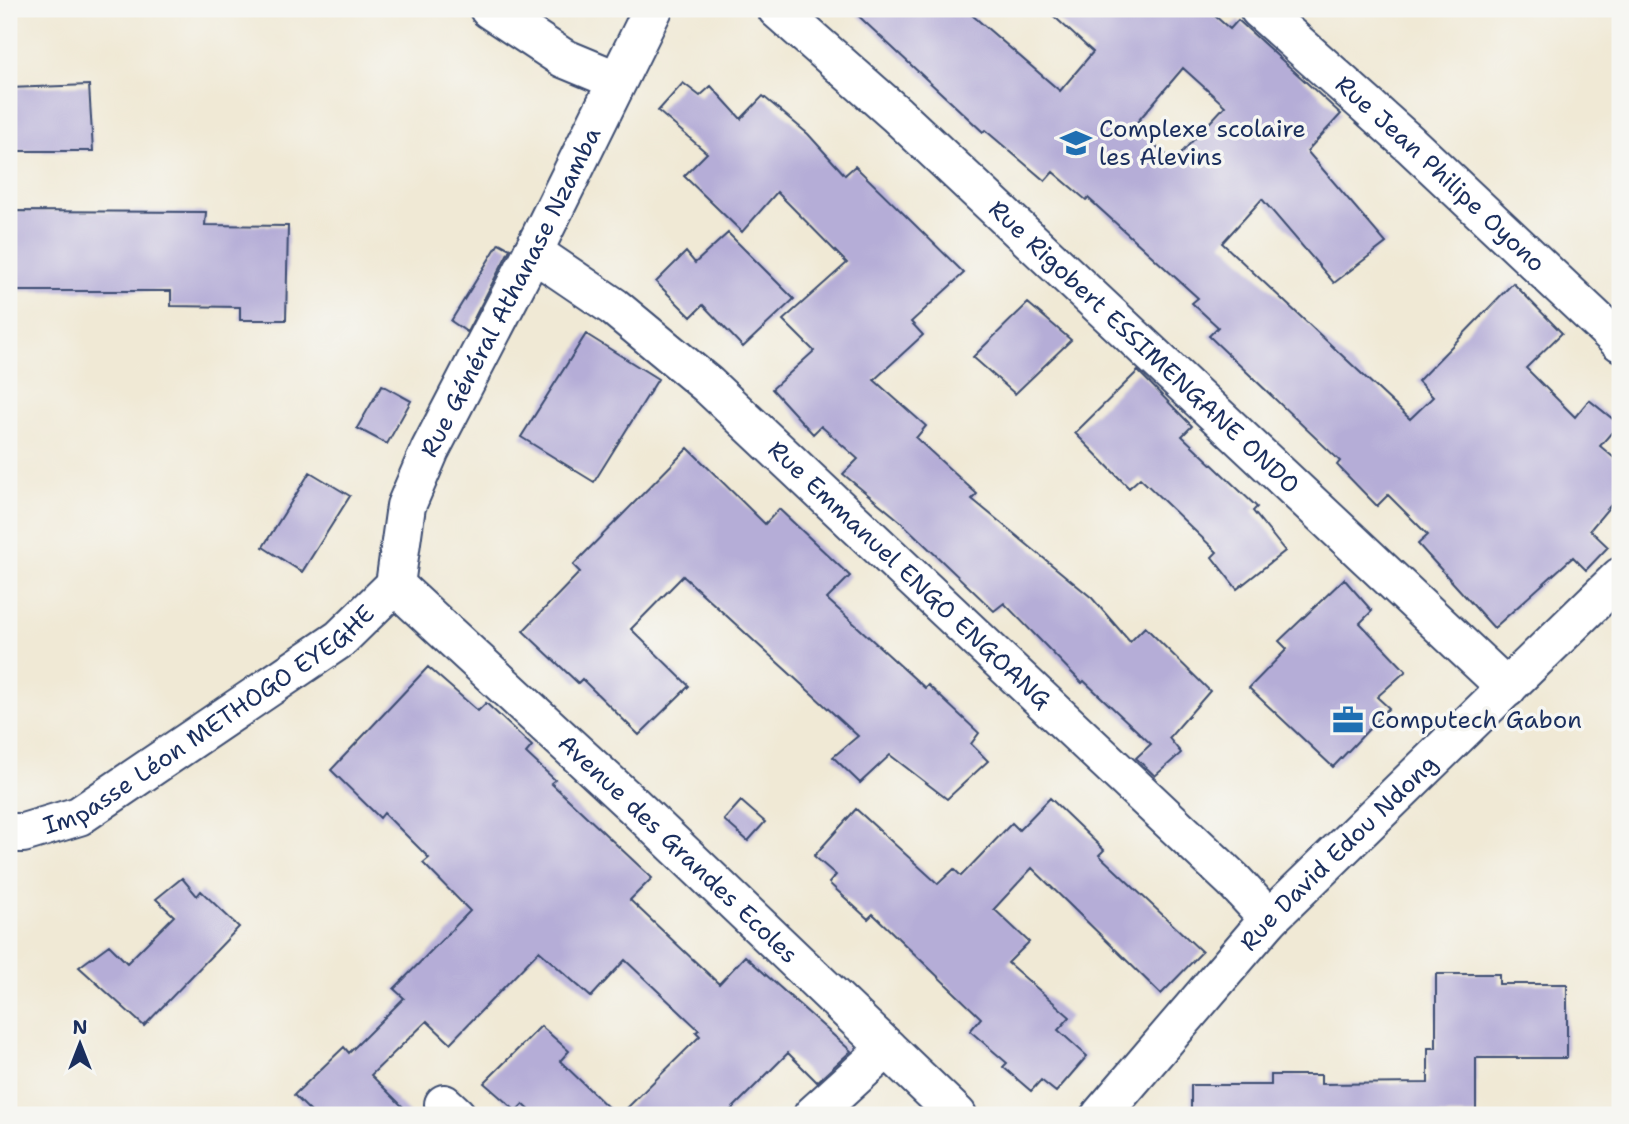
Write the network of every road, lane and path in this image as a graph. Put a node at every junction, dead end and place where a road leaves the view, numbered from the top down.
1 (489, 9) edge
2 (653, 9) edge
3 (777, 9) edge
4 (1259, 9) edge
5 (616, 80) junction
6 (533, 252) junction
7 (1620, 342) edge
8 (1620, 577) edge
9 (395, 585) junction
10 (1507, 688) junction
11 (9, 833) edge
12 (1269, 919) junction
13 (887, 1048) junction
14 (813, 1115) edge
15 (957, 1115) edge
16 (1101, 1115) edge

1 - 5 street
2 - 5 street, Rue Général Athanase Nzamba
3 - 10 street, Rue Rigobert ESSIMENGANE ONDO
4 - 7 street, Rue Jean Philipe Oyono
5 - 6 street, Rue Général Athanase Nzamba
6 - 9 street, Rue Général Athanase Nzamba
6 - 12 street, Rue Emmanuel ENGO ENGOANG
8 - 10 street, Rue David Edou Ndong
9 - 11 street, Impasse Léon METHOGO EYEGHE
9 - 13 street, Avenue des Grandes Ecoles
10 - 12 street, Rue David Edou Ndong
12 - 16 street, Rue David Edou Ndong
13 - 14 street
13 - 15 street, Avenue des Grandes Ecoles

